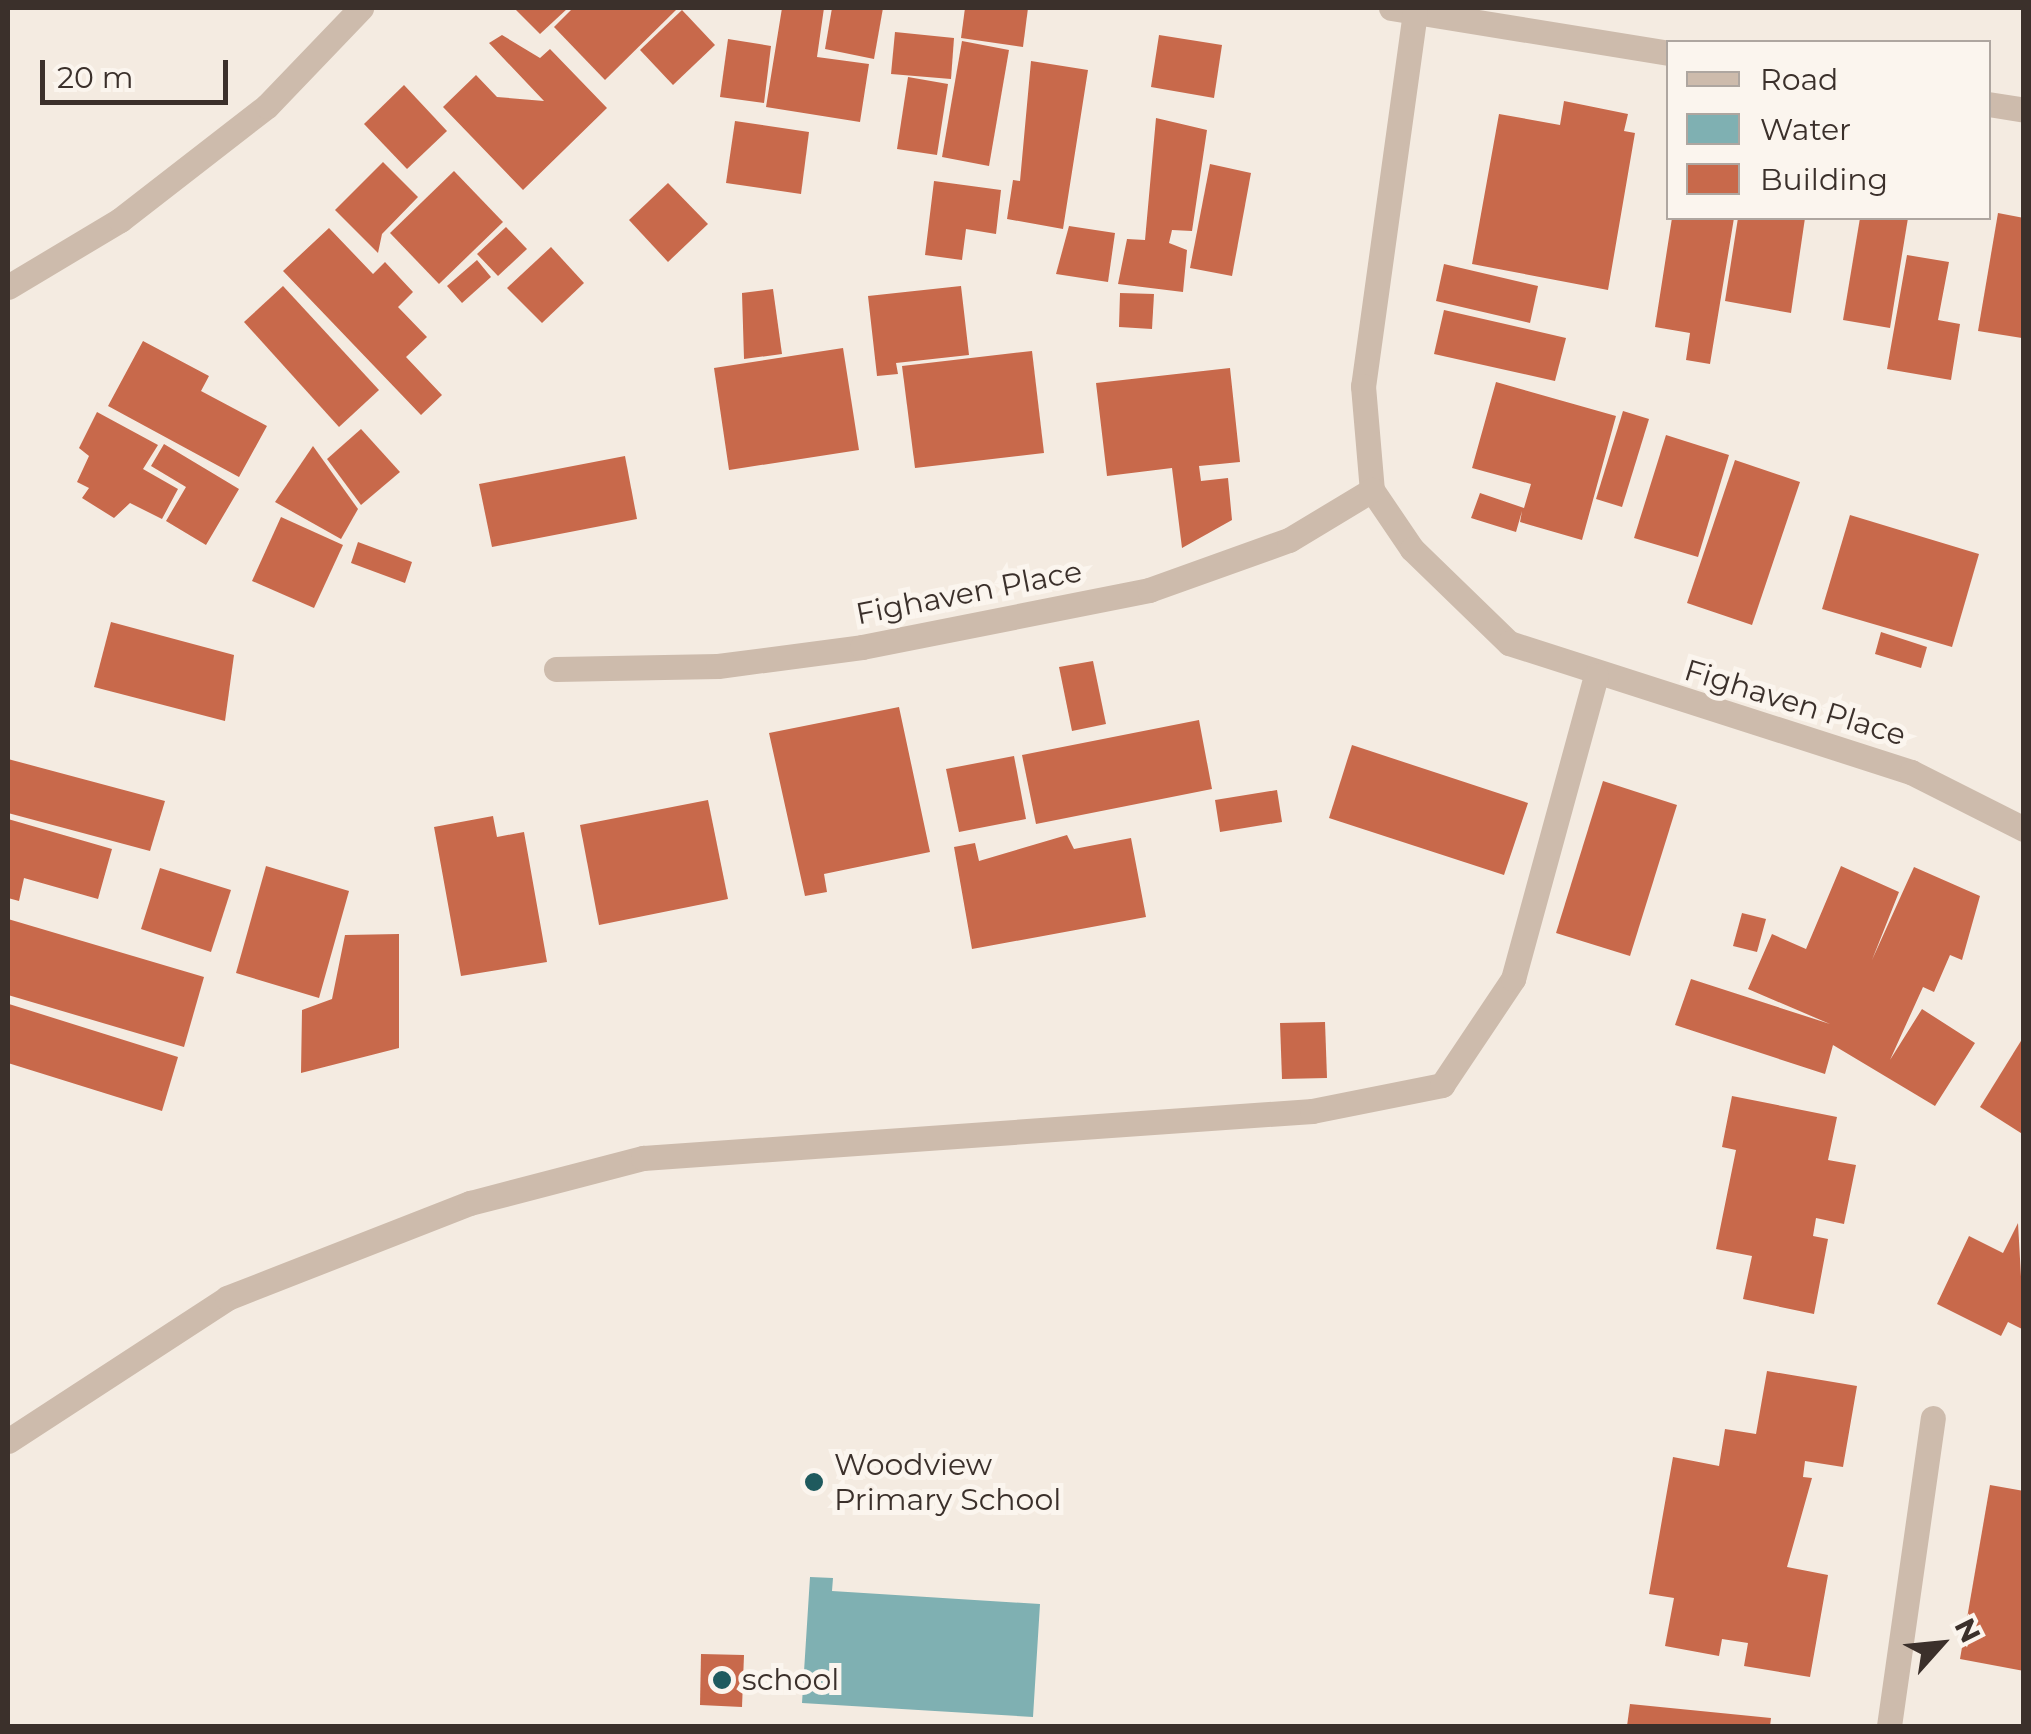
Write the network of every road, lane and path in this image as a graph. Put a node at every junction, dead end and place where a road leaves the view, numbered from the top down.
1 (362, 8) edge
2 (1403, 10) edge
3 (1666, 52) edge
4 (1991, 104) edge
5 (2024, 110) edge
6 (8, 288) edge
7 (1372, 490) junction
8 (556, 669) dead end
9 (1596, 675) junction
10 (2024, 829) edge
11 (1934, 1418) dead end
12 (8, 1441) edge
13 (1889, 1726) edge

1 - 6 street
2 - 3 street
2 - 7 street, Fighaven Place
4 - 5 street
7 - 8 street, Fighaven Place
7 - 9 street, Fighaven Place
9 - 10 street, Fighaven Place
9 - 12 street
11 - 13 street

